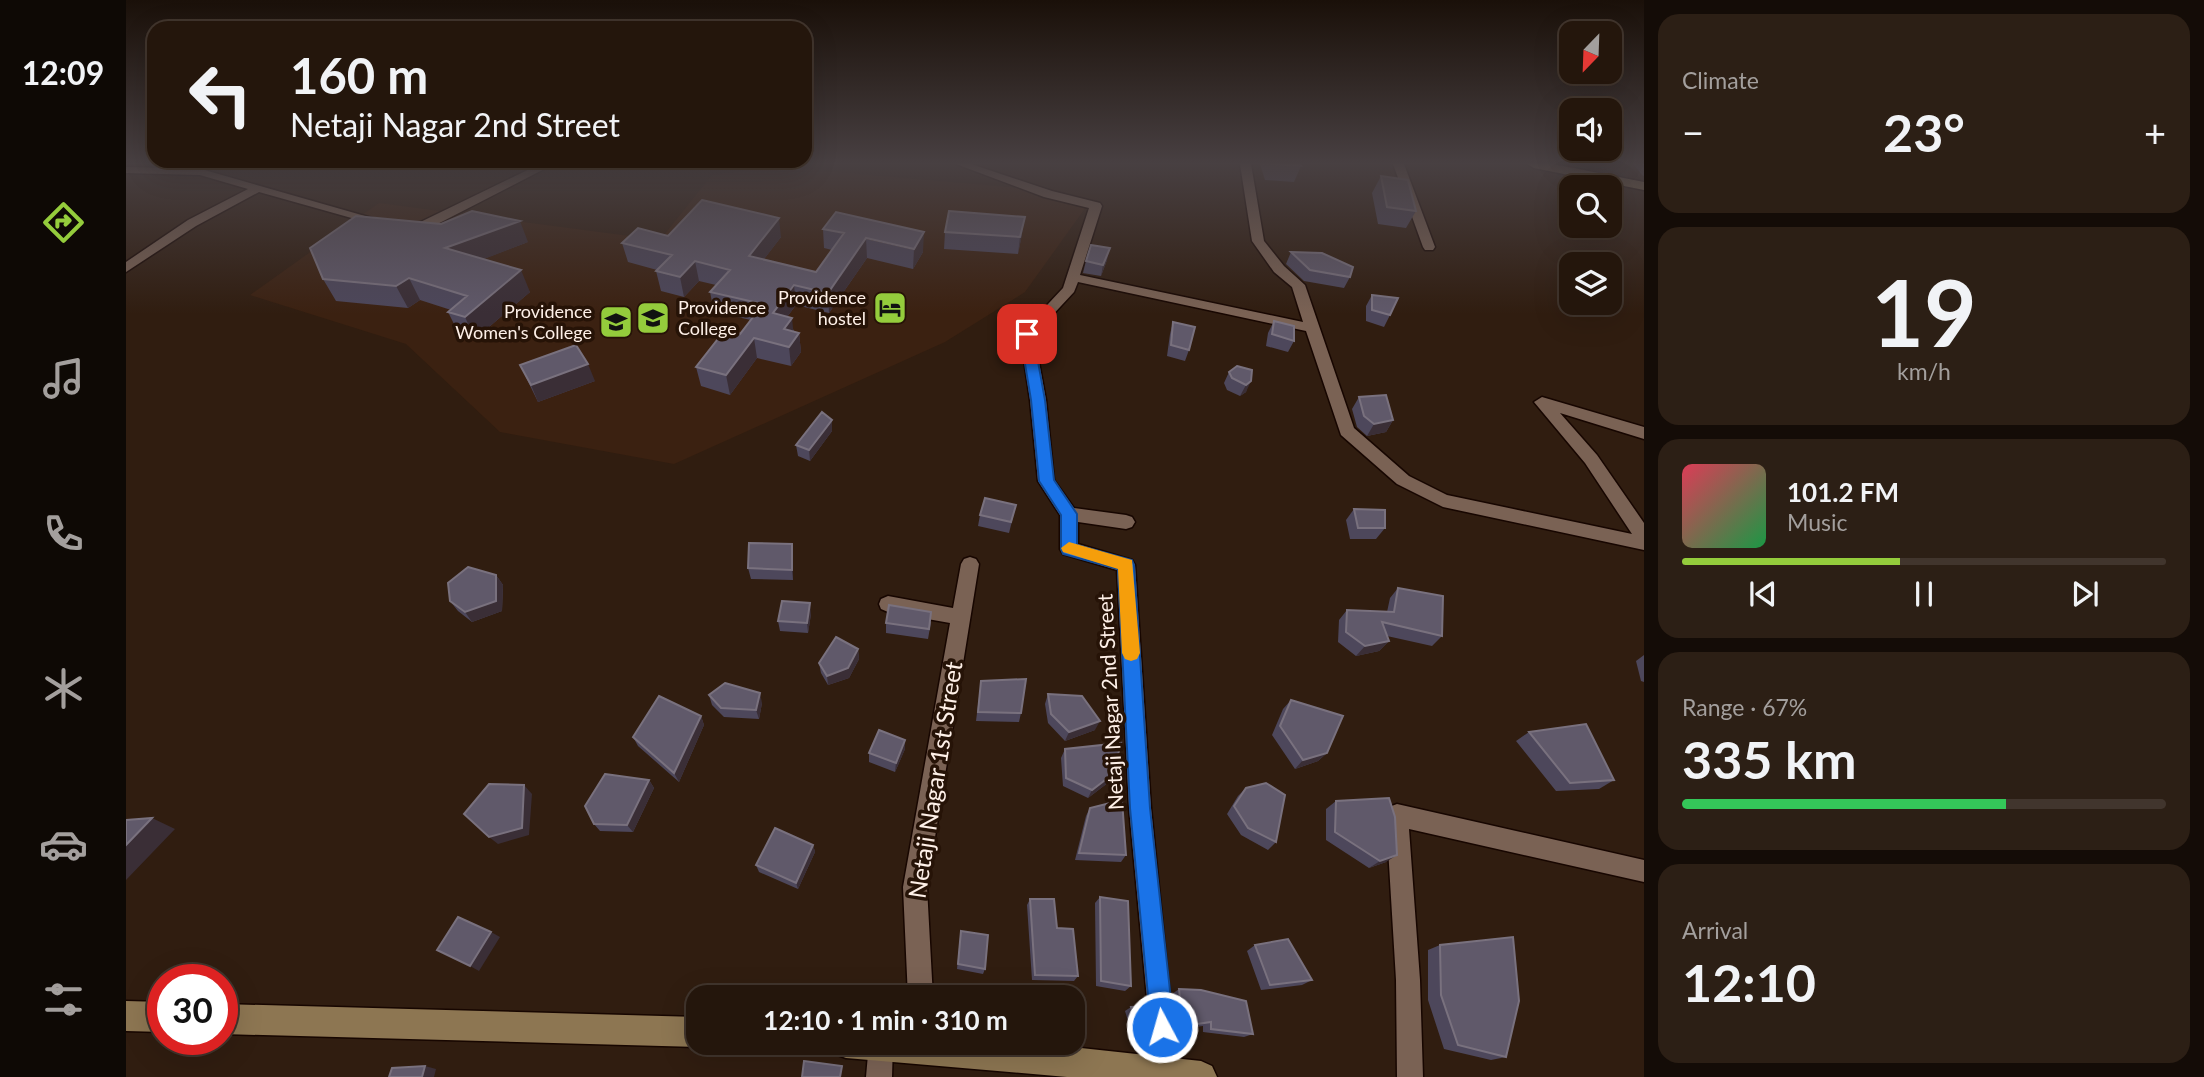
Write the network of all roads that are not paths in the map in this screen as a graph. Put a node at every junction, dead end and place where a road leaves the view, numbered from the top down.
1 (208, 214) edge
2 (353, 214) edge
3 (447, 214) edge
4 (1093, 214) edge
5 (1254, 214) edge
6 (1417, 214) edge
7 (1429, 247) dead end
8 (126, 268) edge
9 (1073, 277) junction
10 (1312, 328) junction
11 (1644, 433) edge
12 (1069, 514) junction
13 (1126, 522) dead end
14 (1644, 537) edge
15 (1644, 542) edge
16 (970, 564) dead end
17 (888, 604) edge
18 (961, 617) junction
19 (1644, 871) edge
20 (920, 985) edge
21 (126, 1016) edge
22 (147, 1017) edge
23 (238, 1018) edge
24 (686, 1032) edge
25 (880, 1055) edge
26 (1005, 1055) edge
27 (1167, 1073) junction
28 (878, 1077) edge
29 (1201, 1077) edge
30 (1410, 1077) edge

1 - 8 street
2 - 3 street
4 - 9 street
5 - 10 street
6 - 7 street
9 - 10 street
9 - 12 street
10 - 15 street
11 - 14 street
12 - 13 street
12 - 27 street, Netaji Nagar 2nd Street
16 - 18 street, Netaji Nagar 1st Street
17 - 18 street
18 - 20 street, Netaji Nagar 1st Street
19 - 30 street
21 - 22 main road
23 - 24 main road
25 - 28 street
26 - 27 main road
27 - 29 main road

